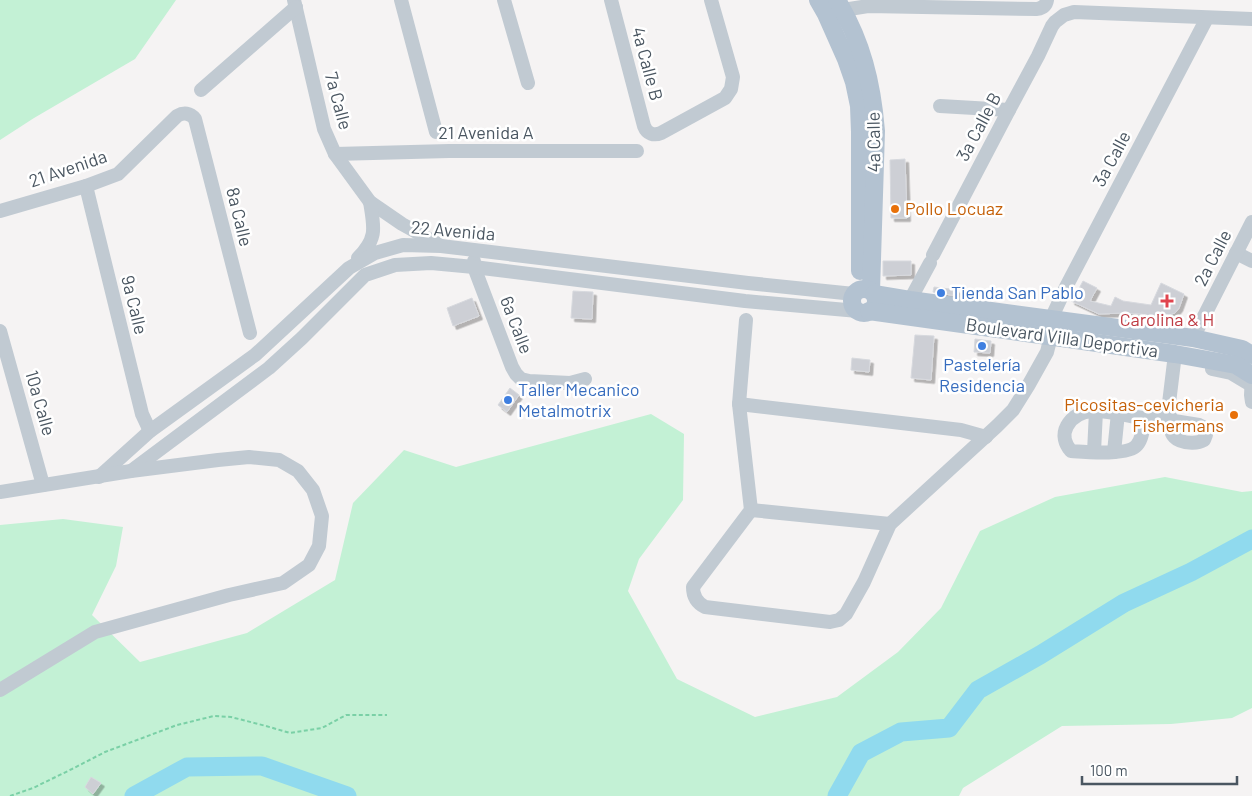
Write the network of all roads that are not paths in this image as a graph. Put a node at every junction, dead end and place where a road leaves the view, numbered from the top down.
1 (401, 0) edge
2 (504, 0) edge
3 (611, 0) edge
4 (711, 0) edge
5 (818, 0) edge
6 (1045, 3) edge
7 (295, 4) edge
8 (840, 5) edge
9 (1207, 18) junction
10 (1252, 19) edge
11 (528, 83) dead end
12 (201, 90) dead end
13 (940, 106) dead end
14 (1008, 110) junction
15 (187, 114) joint
16 (436, 132) dead end
17 (637, 151) dead end
18 (334, 154) junction
19 (86, 186) junction
20 (370, 202) junction
21 (0, 211) edge
22 (1252, 222) edge
23 (441, 246) junction
24 (475, 250) junction
25 (1236, 253) junction
26 (1252, 261) edge
27 (474, 267) junction
28 (349, 268) junction
29 (748, 283) junction
30 (865, 298) junction
31 (910, 300) junction
32 (745, 301) junction
33 (746, 320) dead end
34 (1051, 328) junction
35 (0, 331) edge
36 (250, 333) dead end
37 (1193, 338) junction
38 (255, 355) junction
39 (1252, 355) edge
40 (1175, 358) junction
41 (269, 368) junction
42 (584, 379) dead end
43 (1252, 388) edge
44 (739, 404) junction
45 (1096, 411) junction
46 (1118, 413) junction
47 (1144, 418) junction
48 (150, 431) junction
49 (986, 437) junction
50 (1094, 452) junction
51 (1114, 452) junction
52 (131, 472) junction
53 (99, 477) junction
54 (43, 485) junction
55 (0, 492) edge
56 (751, 510) junction
57 (890, 524) junction
58 (0, 690) edge

1 - 16 street
2 - 11 street
3 - 4 street, 4a Calle B
5 - 30 main road, 4a Calle
6 - 8 street
7 - 12 street
7 - 18 street, 7a Calle
8 - 30 main road, 4a Calle
9 - 10 street
9 - 14 street, 3a Calle B
9 - 34 street, 3a Calle
13 - 14 street
14 - 31 street, 3a Calle B
15 - 19 street, 21 Avenida
15 - 36 street, 8a Calle
17 - 18 street, 21 Avenida A
18 - 20 street, 7a Calle
19 - 21 street, 21 Avenida
19 - 48 street, 9a Calle
20 - 23 street, 7a Calle
20 - 28 street, 7a Calle
22 - 25 street, 2a Calle
23 - 24 street, 22 Avenida
23 - 28 street, 22 Avenida
24 - 27 street, 6a Calle
24 - 29 street, 22 Avenida
25 - 26 street
25 - 37 street, 2a Calle
27 - 32 street, 22 Avenida
27 - 41 street, 22 Avenida
27 - 42 street, 6a Calle
28 - 38 street, 22 Avenida
29 - 30 street, 22 Avenida
29 - 32 street
30 - 31 main road, Boulevard Villa Deportiva
30 - 32 street, 22 Avenida
30 - 34 main road, Boulevard Villa Deportiva
31 - 34 main road, Boulevard Villa Deportiva
33 - 44 street
34 - 37 main road, Boulevard Villa Deportiva
34 - 40 main road, Boulevard Villa Deportiva
34 - 49 street, 3a Calle
35 - 54 street, 10a Calle
37 - 39 main road, Boulevard Villa Deportiva
38 - 41 street
38 - 48 street, 22 Avenida
40 - 43 main road, Boulevard Villa Deportiva
40 - 47 street
41 - 52 street, 22 Avenida
44 - 49 street
44 - 56 street
45 - 46 street
45 - 50 street
45 - 50 street
46 - 47 street
46 - 51 street
47 - 51 street
48 - 53 street, 22 Avenida
49 - 57 street, 3a Calle
50 - 51 street
52 - 53 street
52 - 58 street
53 - 54 street
54 - 55 street
56 - 57 street
56 - 57 street

